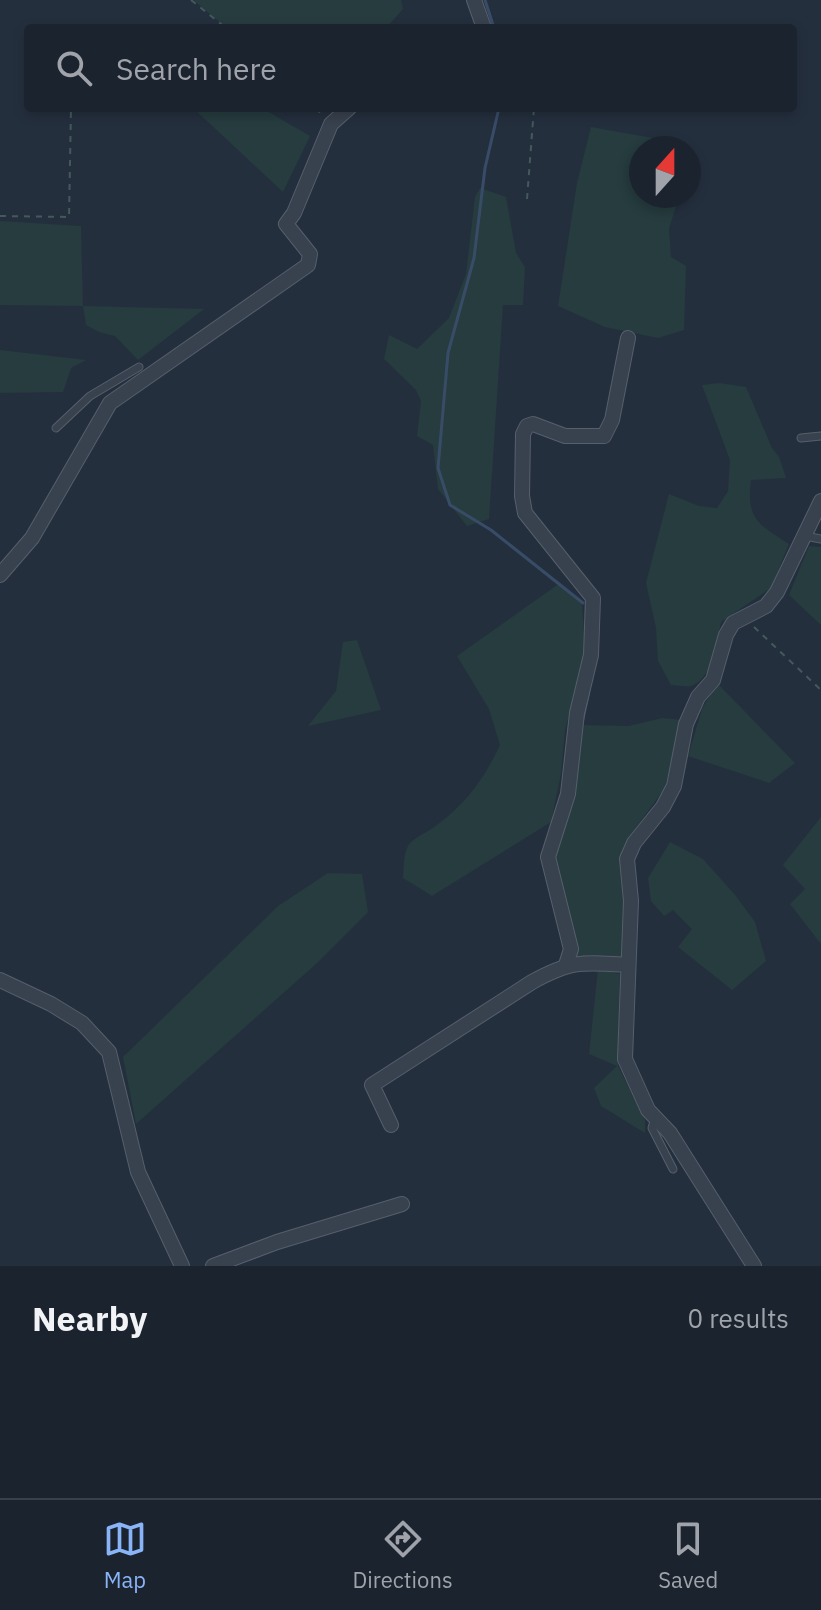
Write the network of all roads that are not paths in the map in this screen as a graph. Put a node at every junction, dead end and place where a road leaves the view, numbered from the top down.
1 (474, 0) edge
2 (483, 24) edge
3 (344, 112) edge
4 (628, 338) dead end
5 (139, 367) dead end
6 (56, 428) dead end
7 (821, 436) edge
8 (801, 438) dead end
9 (821, 501) edge
10 (803, 536) junction
11 (821, 539) edge
12 (0, 575) edge
13 (566, 965) junction
14 (628, 965) junction
15 (0, 980) edge
16 (655, 1117) junction
17 (391, 1125) dead end
18 (673, 1169) dead end
19 (402, 1204) dead end
20 (182, 1266) edge
21 (213, 1266) edge
22 (754, 1266) edge

1 - 2 street
3 - 12 street
4 - 13 street
5 - 6 lane
7 - 8 lane
9 - 10 street
10 - 11 lane
10 - 14 street
13 - 14 street
13 - 17 street
14 - 16 street
15 - 20 street
16 - 18 lane
16 - 22 street
19 - 21 street

